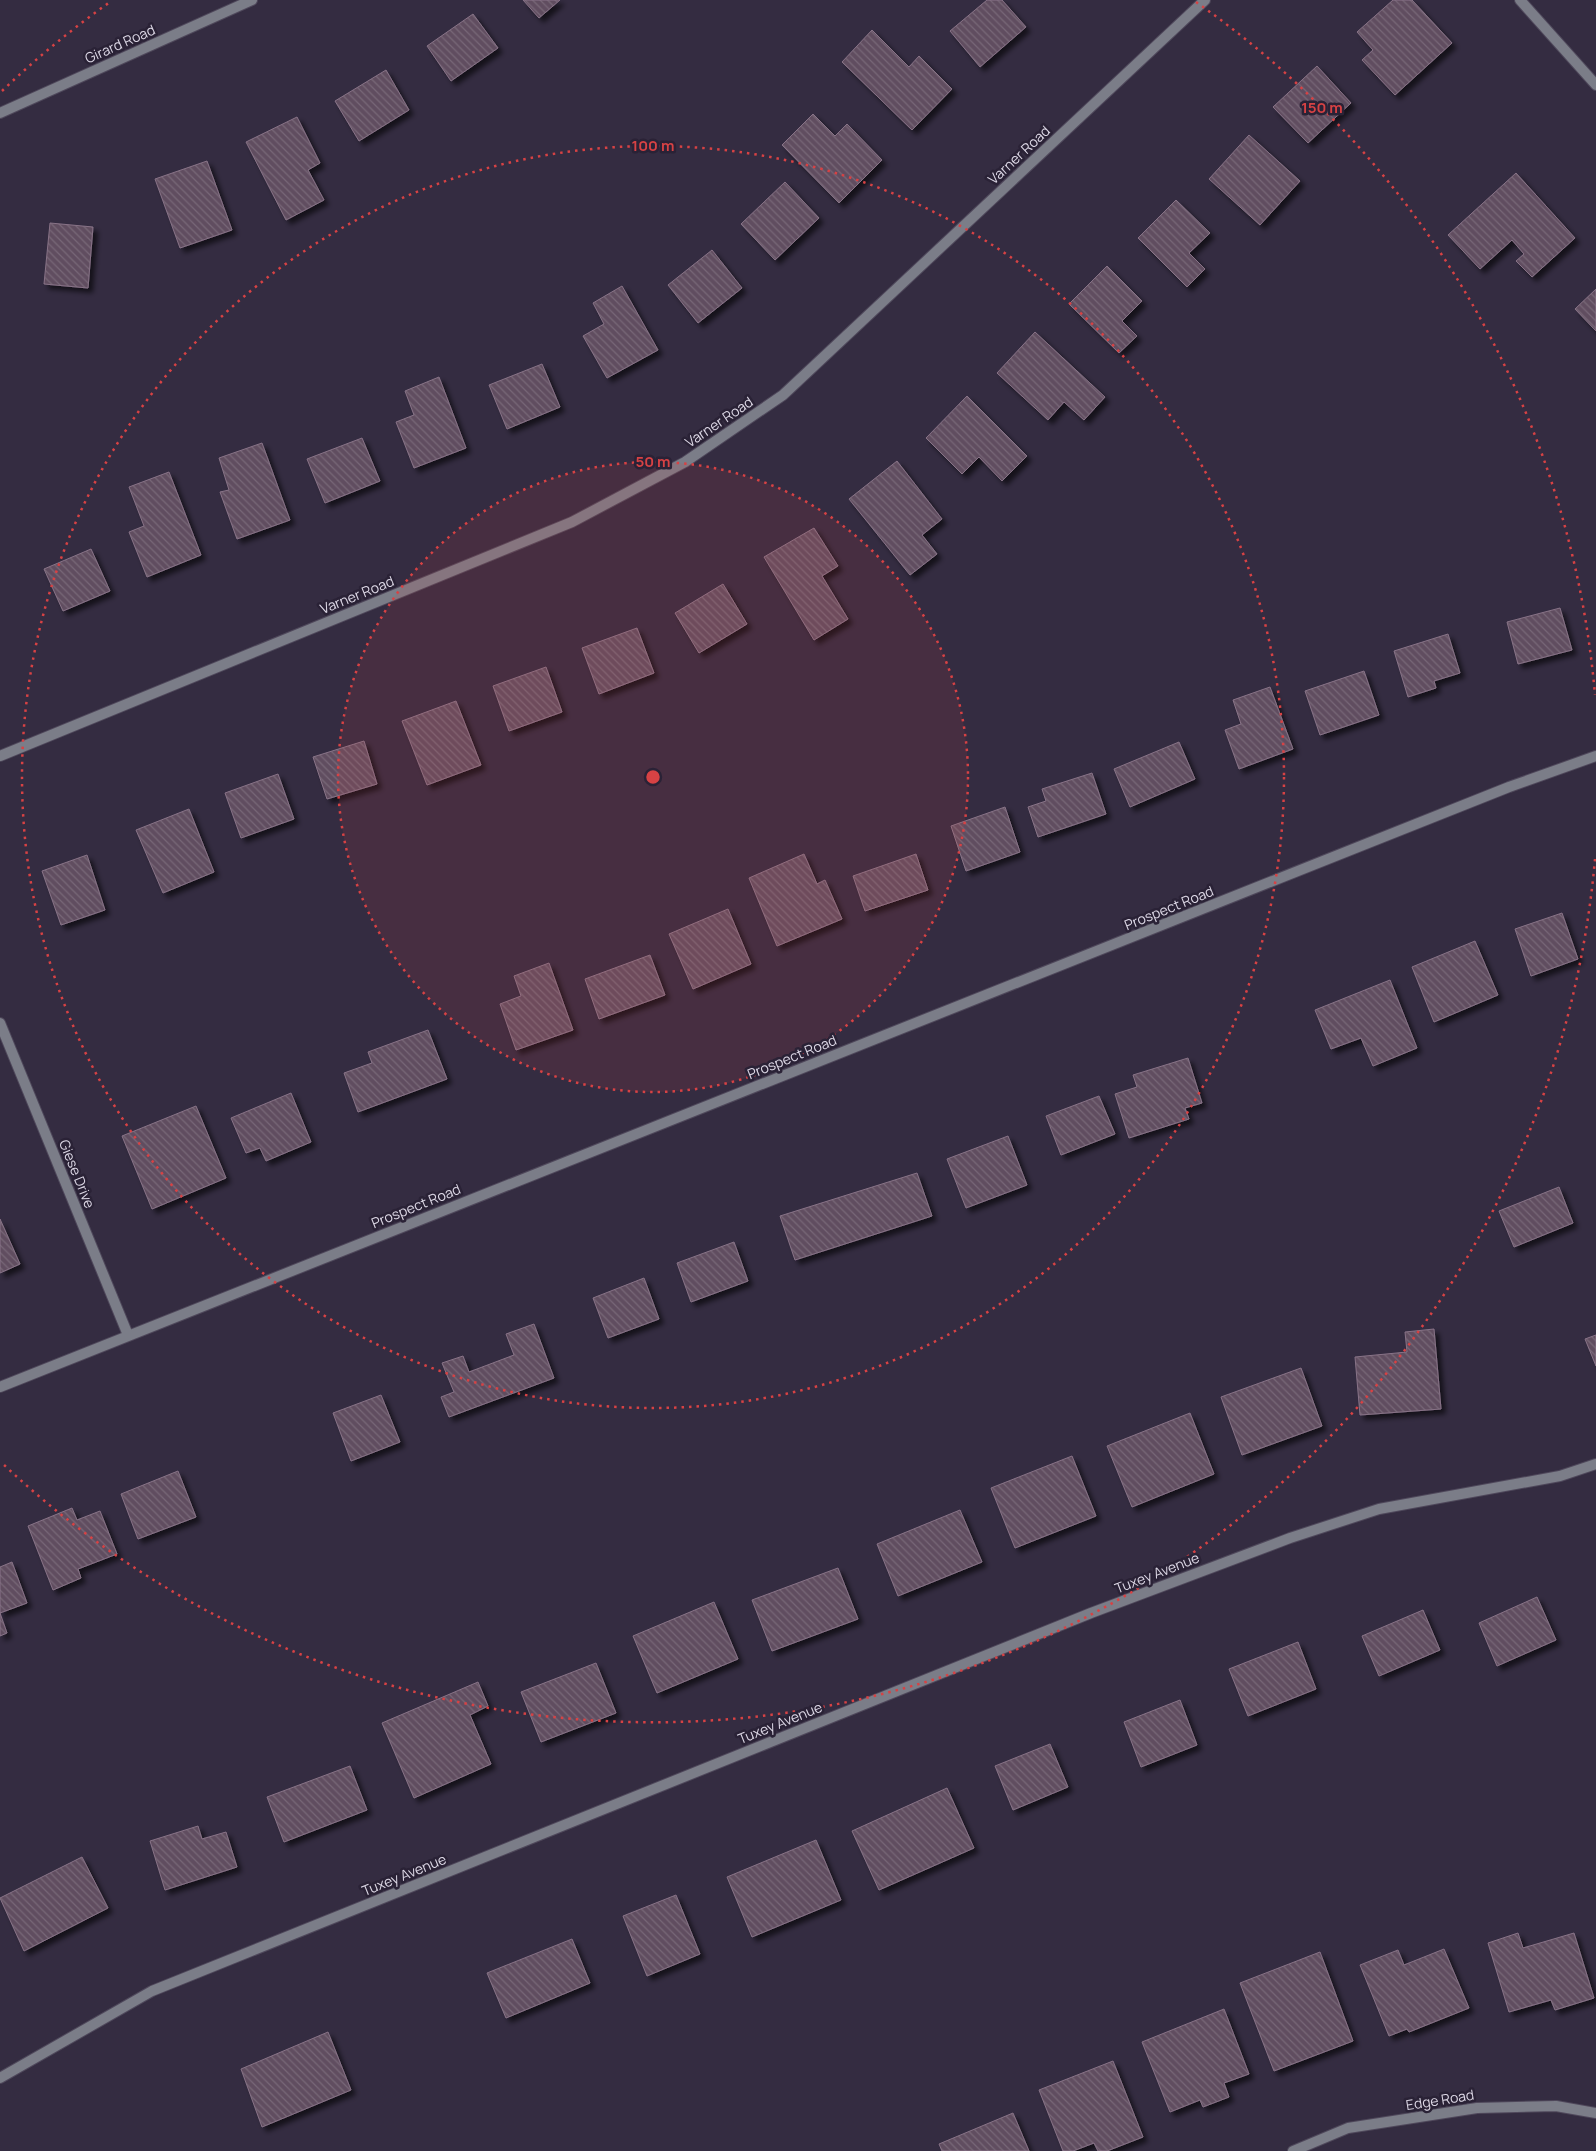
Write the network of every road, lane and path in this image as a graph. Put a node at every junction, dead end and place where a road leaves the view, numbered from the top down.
1 (252, 0) edge
2 (1205, 0) edge
3 (1520, 0) edge
4 (1596, 85) edge
5 (0, 113) edge
6 (0, 756) edge
7 (1596, 756) edge
8 (0, 1023) edge
9 (128, 1335) junction
10 (0, 1388) edge
11 (1596, 1464) edge
12 (0, 2078) edge
13 (1596, 2113) edge
14 (1293, 2151) edge

1 - 5 street, Girard Road
2 - 6 street, Varner Road
3 - 4 street
7 - 9 street, Prospect Road
8 - 9 street, Giese Drive
9 - 10 street, Prospect Road
11 - 12 street, Tuxey Avenue
13 - 14 street, Edge Road

